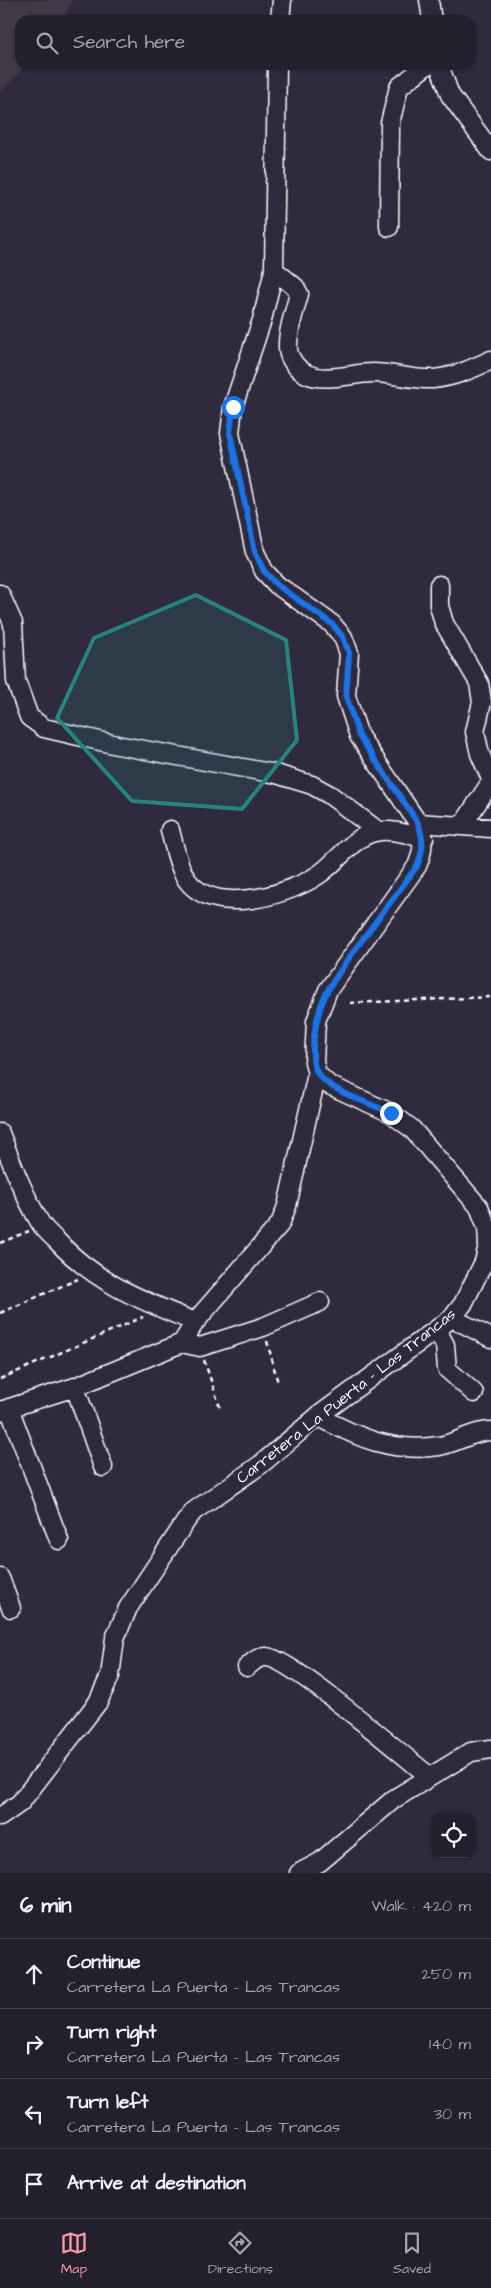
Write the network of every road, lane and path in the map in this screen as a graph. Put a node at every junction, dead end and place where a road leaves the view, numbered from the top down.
1 (282, 0) edge
2 (429, 0) edge
3 (280, 15) edge
4 (431, 15) edge
5 (277, 70) edge
6 (420, 70) edge
7 (441, 70) edge
8 (491, 151) edge
9 (389, 227) dead end
10 (274, 270) junction
11 (491, 360) edge
12 (439, 585) dead end
13 (0, 594) edge
14 (491, 780) edge
15 (462, 826) junction
16 (491, 828) edge
17 (170, 830) dead end
18 (421, 830) junction
19 (378, 831) junction
20 (491, 997) edge
21 (350, 1003) dead end
22 (317, 1074) junction
23 (0, 1133) edge
24 (42, 1226) junction
25 (0, 1243) edge
26 (93, 1273) junction
27 (320, 1302) dead end
28 (162, 1308) junction
29 (0, 1313) edge
30 (452, 1318) junction
31 (195, 1322) junction
32 (263, 1327) junction
33 (437, 1330) junction
34 (491, 1338) edge
35 (182, 1343) junction
36 (200, 1347) junction
37 (0, 1379) edge
38 (278, 1383) dead end
39 (75, 1387) junction
40 (474, 1393) dead end
41 (220, 1407) dead end
42 (4, 1410) edge
43 (318, 1416) junction
44 (491, 1431) edge
45 (103, 1467) dead end
46 (59, 1540) dead end
47 (0, 1578) edge
48 (11, 1608) dead end
49 (247, 1667) dead end
50 (491, 1749) edge
51 (430, 1777) junction
52 (0, 1817) edge
53 (298, 1873) edge

1 - 3 street
2 - 4 street
5 - 10 street
6 - 9 street
7 - 8 street
10 - 11 street
10 - 18 street
12 - 14 street
13 - 19 street
14 - 15 street
15 - 16 street
15 - 18 street
17 - 19 street
18 - 19 street
18 - 22 street
20 - 21 path
22 - 30 street, Carretera La Puerta - Las Trancas
22 - 31 street
23 - 24 street
24 - 25 path
24 - 26 street
26 - 28 street
26 - 29 path
27 - 32 street
28 - 31 street
28 - 37 path
30 - 33 street, Carretera La Puerta - Las Trancas
30 - 34 street
31 - 35 street
32 - 36 street
32 - 38 path
33 - 40 street
33 - 43 street, Carretera La Puerta - Las Trancas
35 - 36 street
35 - 39 street
36 - 41 path
39 - 42 street
39 - 45 street
42 - 46 street
43 - 44 street
43 - 52 street, Carretera La Puerta - Las Trancas
47 - 48 street
49 - 51 street
50 - 51 street
51 - 53 street

